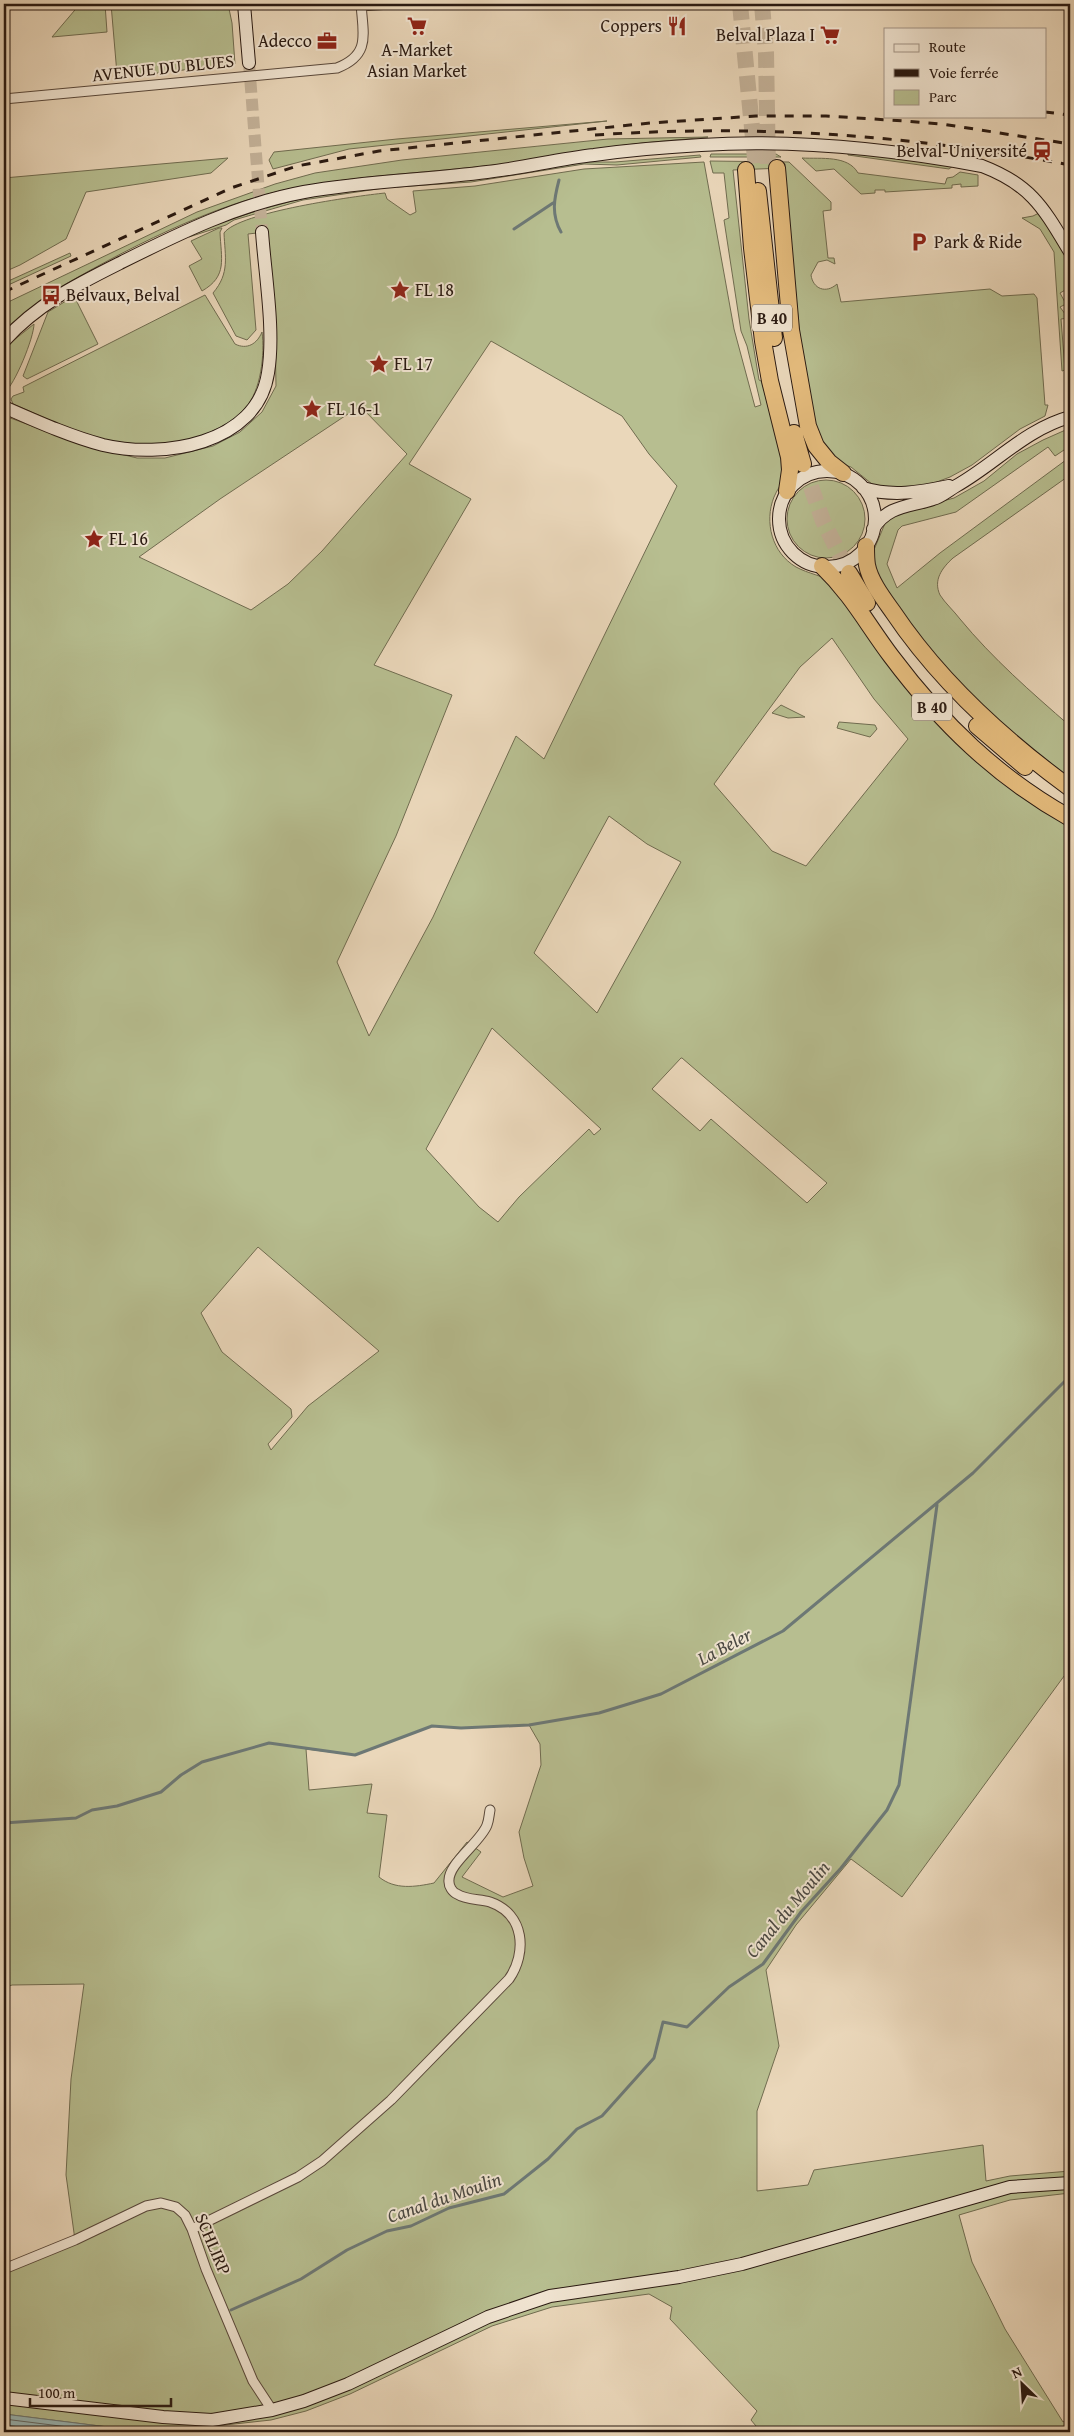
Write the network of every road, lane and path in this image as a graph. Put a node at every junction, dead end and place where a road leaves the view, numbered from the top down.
1 (244, 4) edge
2 (390, 4) edge
3 (361, 5) edge
4 (250, 63) tunnel mouth
5 (4, 99) edge
6 (762, 169) junction
7 (262, 232) tunnel mouth
8 (1070, 252) edge
9 (4, 341) edge
10 (4, 407) edge
11 (1070, 417) edge
12 (806, 463) tunnel mouth
13 (843, 474) junction
14 (959, 484) junction
15 (863, 488) junction
16 (787, 491) junction
17 (874, 529) junction
18 (866, 546) junction
19 (822, 566) junction
20 (1070, 788) edge
21 (1070, 798) edge
22 (1070, 809) edge
23 (1070, 818) edge
24 (490, 1810) dead end
25 (1070, 2183) edge
26 (192, 2229) junction
27 (4, 2269) edge
28 (4, 2398) edge
29 (272, 2410) junction

1 - 4 main road
2 - 3 street
3 - 5 street, AVENUE DU BLUES
6 - 12 highway, B 40
6 - 13 highway, B 40
6 - 16 highway, B 40
7 - 10 main road
8 - 9 main road
11 - 14 main road
13 - 15 main road
13 - 16 main road
14 - 15 main road
14 - 17 main road
15 - 17 main road
16 - 19 main road
17 - 18 main road
18 - 19 main road
18 - 20 highway, B 40
19 - 23 highway, B 40
21 - 22 highway, B 40
24 - 26 street
25 - 29 main road
26 - 27 street, SCHLIRP
26 - 29 street, SCHLIRP
28 - 29 main road

